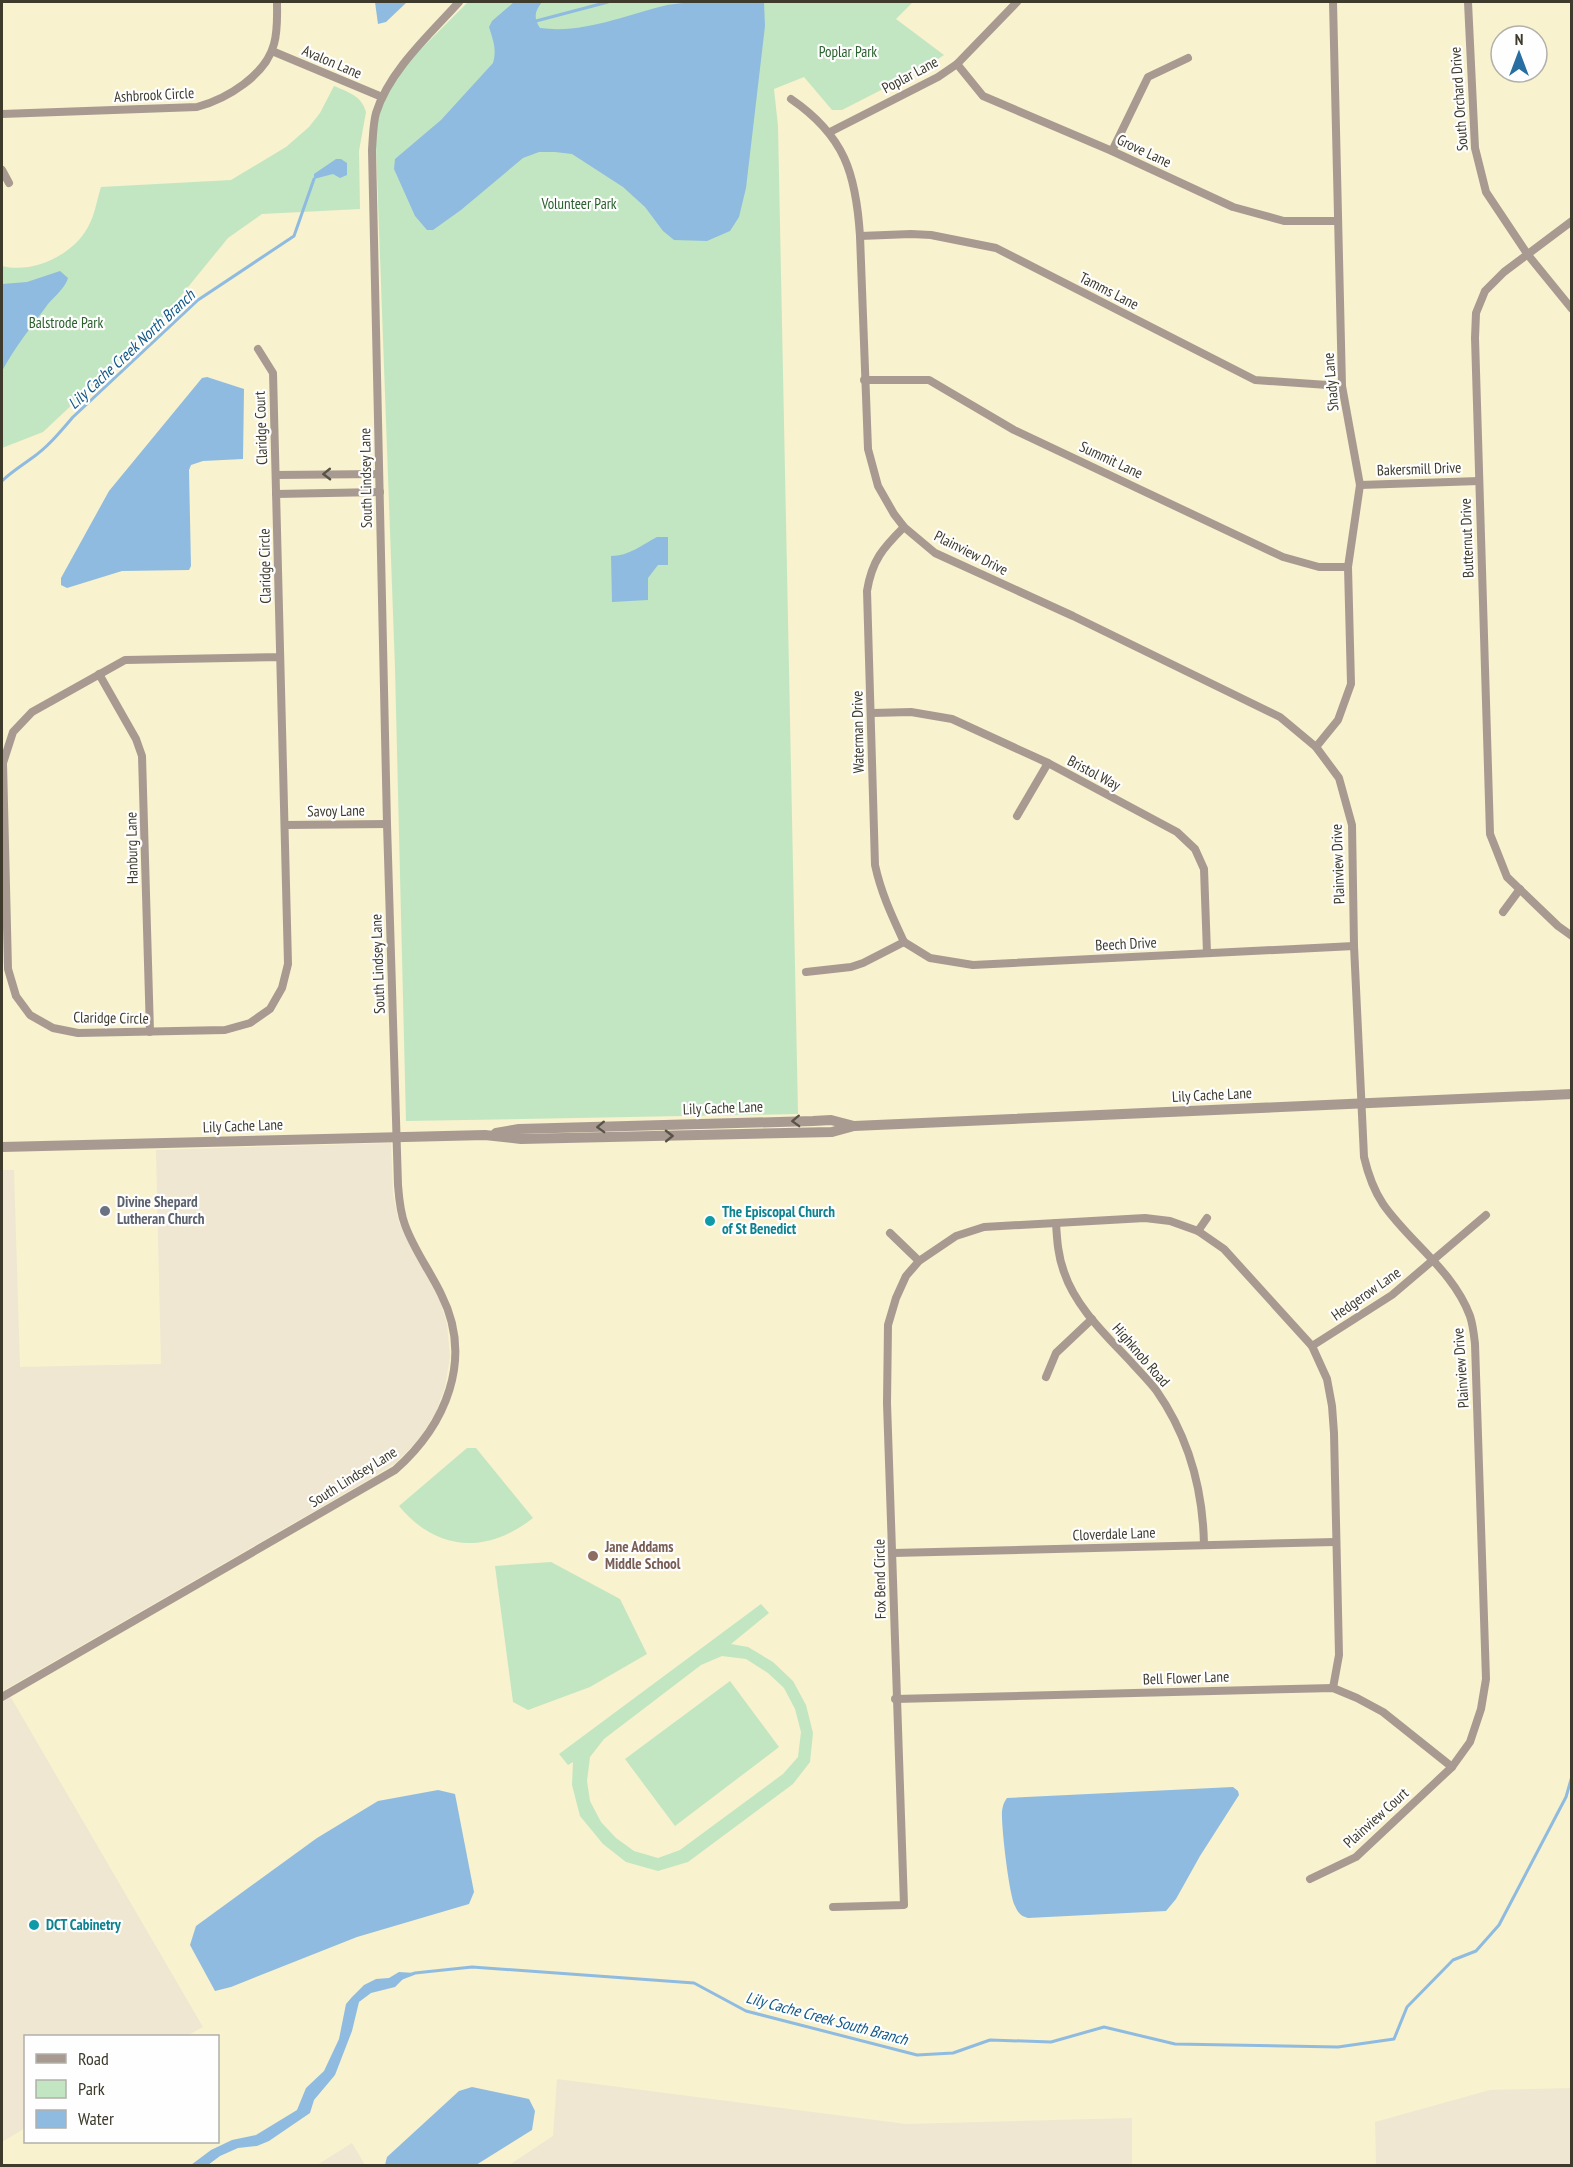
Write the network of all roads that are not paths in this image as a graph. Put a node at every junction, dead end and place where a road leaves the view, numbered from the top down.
1 (277, 2) edge
2 (459, 2) edge
3 (1017, 2) edge
4 (1333, 2) edge
5 (1468, 2) edge
6 (272, 51) junction
7 (1188, 58) dead end
8 (957, 64) junction
9 (382, 97) junction
10 (791, 99) dead end
11 (2, 114) edge
12 (830, 132) junction
13 (1112, 151) junction
14 (2, 170) edge
15 (9, 183) dead end
16 (1338, 221) junction
17 (1572, 221) edge
18 (860, 236) junction
19 (1528, 255) junction
20 (1572, 309) edge
21 (258, 349) dead end
22 (864, 380) junction
23 (1342, 386) junction
24 (379, 474) junction
25 (276, 475) junction
26 (1479, 481) junction
27 (1360, 485) junction
28 (380, 492) junction
29 (276, 494) junction
30 (904, 527) junction
31 (1348, 567) junction
32 (280, 657) junction
33 (99, 674) junction
34 (872, 713) junction
35 (1316, 747) junction
36 (1048, 764) junction
37 (3, 816) edge
38 (1017, 816) dead end
39 (387, 824) junction
40 (286, 825) junction
41 (1520, 889) junction
42 (1503, 912) dead end
43 (1572, 936) edge
44 (904, 942) junction
45 (1354, 946) junction
46 (1208, 953) junction
47 (806, 972) dead end
48 (150, 1032) junction
49 (1572, 1094) edge
50 (1361, 1103) junction
51 (397, 1137) junction
52 (2, 1147) edge
53 (1486, 1215) dead end
54 (1207, 1218) dead end
55 (1056, 1223) junction
56 (1198, 1231) junction
57 (890, 1233) dead end
58 (919, 1261) junction
59 (1433, 1261) junction
60 (1092, 1319) junction
61 (1312, 1346) junction
62 (1046, 1377) dead end
63 (1335, 1542) junction
64 (1204, 1545) junction
65 (893, 1553) junction
66 (1333, 1688) junction
67 (2, 1697) edge
68 (895, 1699) junction
69 (1452, 1767) junction
70 (1310, 1879) dead end
71 (833, 1907) dead end

1 - 6 street, Ashbrook Circle
2 - 9 street, South Lindsey Lane
3 - 8 street, Poplar Lane
4 - 16 street, Shady Lane
5 - 19 street, South Orchard Drive
6 - 9 street, Avalon Lane
6 - 11 street, Ashbrook Circle
7 - 13 street
8 - 12 street, Poplar Lane
8 - 13 street, Grove Lane
9 - 24 street, South Lindsey Lane
10 - 12 street, Plainview Drive
12 - 18 street, Plainview Drive
13 - 16 street, Grove Lane
14 - 15 street
16 - 23 street, Shady Lane
17 - 19 street, Butternut Drive
18 - 22 street, Plainview Drive
18 - 23 street, Tamms Lane
19 - 20 street, South Orchard Drive
19 - 26 street, Butternut Drive
21 - 25 street, Claridge Court
22 - 30 street, Plainview Drive
22 - 31 street, Summit Lane
23 - 27 street, Shady Lane
24 -> 25 street
24 - 28 street, South Lindsey Lane
25 - 29 street, Claridge Circle
26 - 27 street, Bakersmill Drive
26 - 41 street, Butternut Drive
27 - 31 street, Shady Lane
28 - 29 street
28 - 39 street, South Lindsey Lane
29 - 32 street, Claridge Circle
30 - 34 street, Waterman Drive
30 - 35 street, Plainview Drive
31 - 35 street, Shady Lane
32 - 33 street, Claridge Circle
32 - 40 street, Claridge Circle
33 - 37 street, Claridge Circle
33 - 48 street, Hanburg Lane
34 - 36 street, Bristol Way
34 - 44 street, Waterman Drive
35 - 45 street, Plainview Drive
36 - 38 street
36 - 46 street, Bristol Way
37 - 48 street, Claridge Circle
39 - 40 street, Savoy Lane
39 - 51 street, South Lindsey Lane
40 - 48 street, Claridge Circle
41 - 42 street
41 - 43 street, Butternut Drive
44 - 46 street, Beech Drive
44 - 47 street
45 - 46 street, Beech Drive
45 - 50 street, Plainview Drive
49 - 50 street, Lily Cache Lane
50 - 51 street, Lily Cache Lane
50 - 59 street, Plainview Drive
51 - 52 street, Lily Cache Lane
51 - 67 street, South Lindsey Lane
53 - 59 street, Hedgerow Lane
54 - 56 street
55 - 56 street, Fox Bend Circle
55 - 58 street, Fox Bend Circle
55 - 60 street, Highknob Road
56 - 61 street, Fox Bend Circle
57 - 58 street
58 - 65 street, Fox Bend Circle
59 - 61 street, Hedgerow Lane
59 - 69 street, Plainview Drive
60 - 62 street
60 - 64 street, Highknob Road
61 - 63 street, Fox Bend Circle
63 - 64 street, Cloverdale Lane
63 - 66 street, Fox Bend Circle
64 - 65 street, Cloverdale Lane
65 - 68 street, Fox Bend Circle
66 - 68 street, Bell Flower Lane
66 - 69 street, Bell Flower Lane
68 - 71 street, Fox Bend Circle
69 - 70 street, Plainview Court

